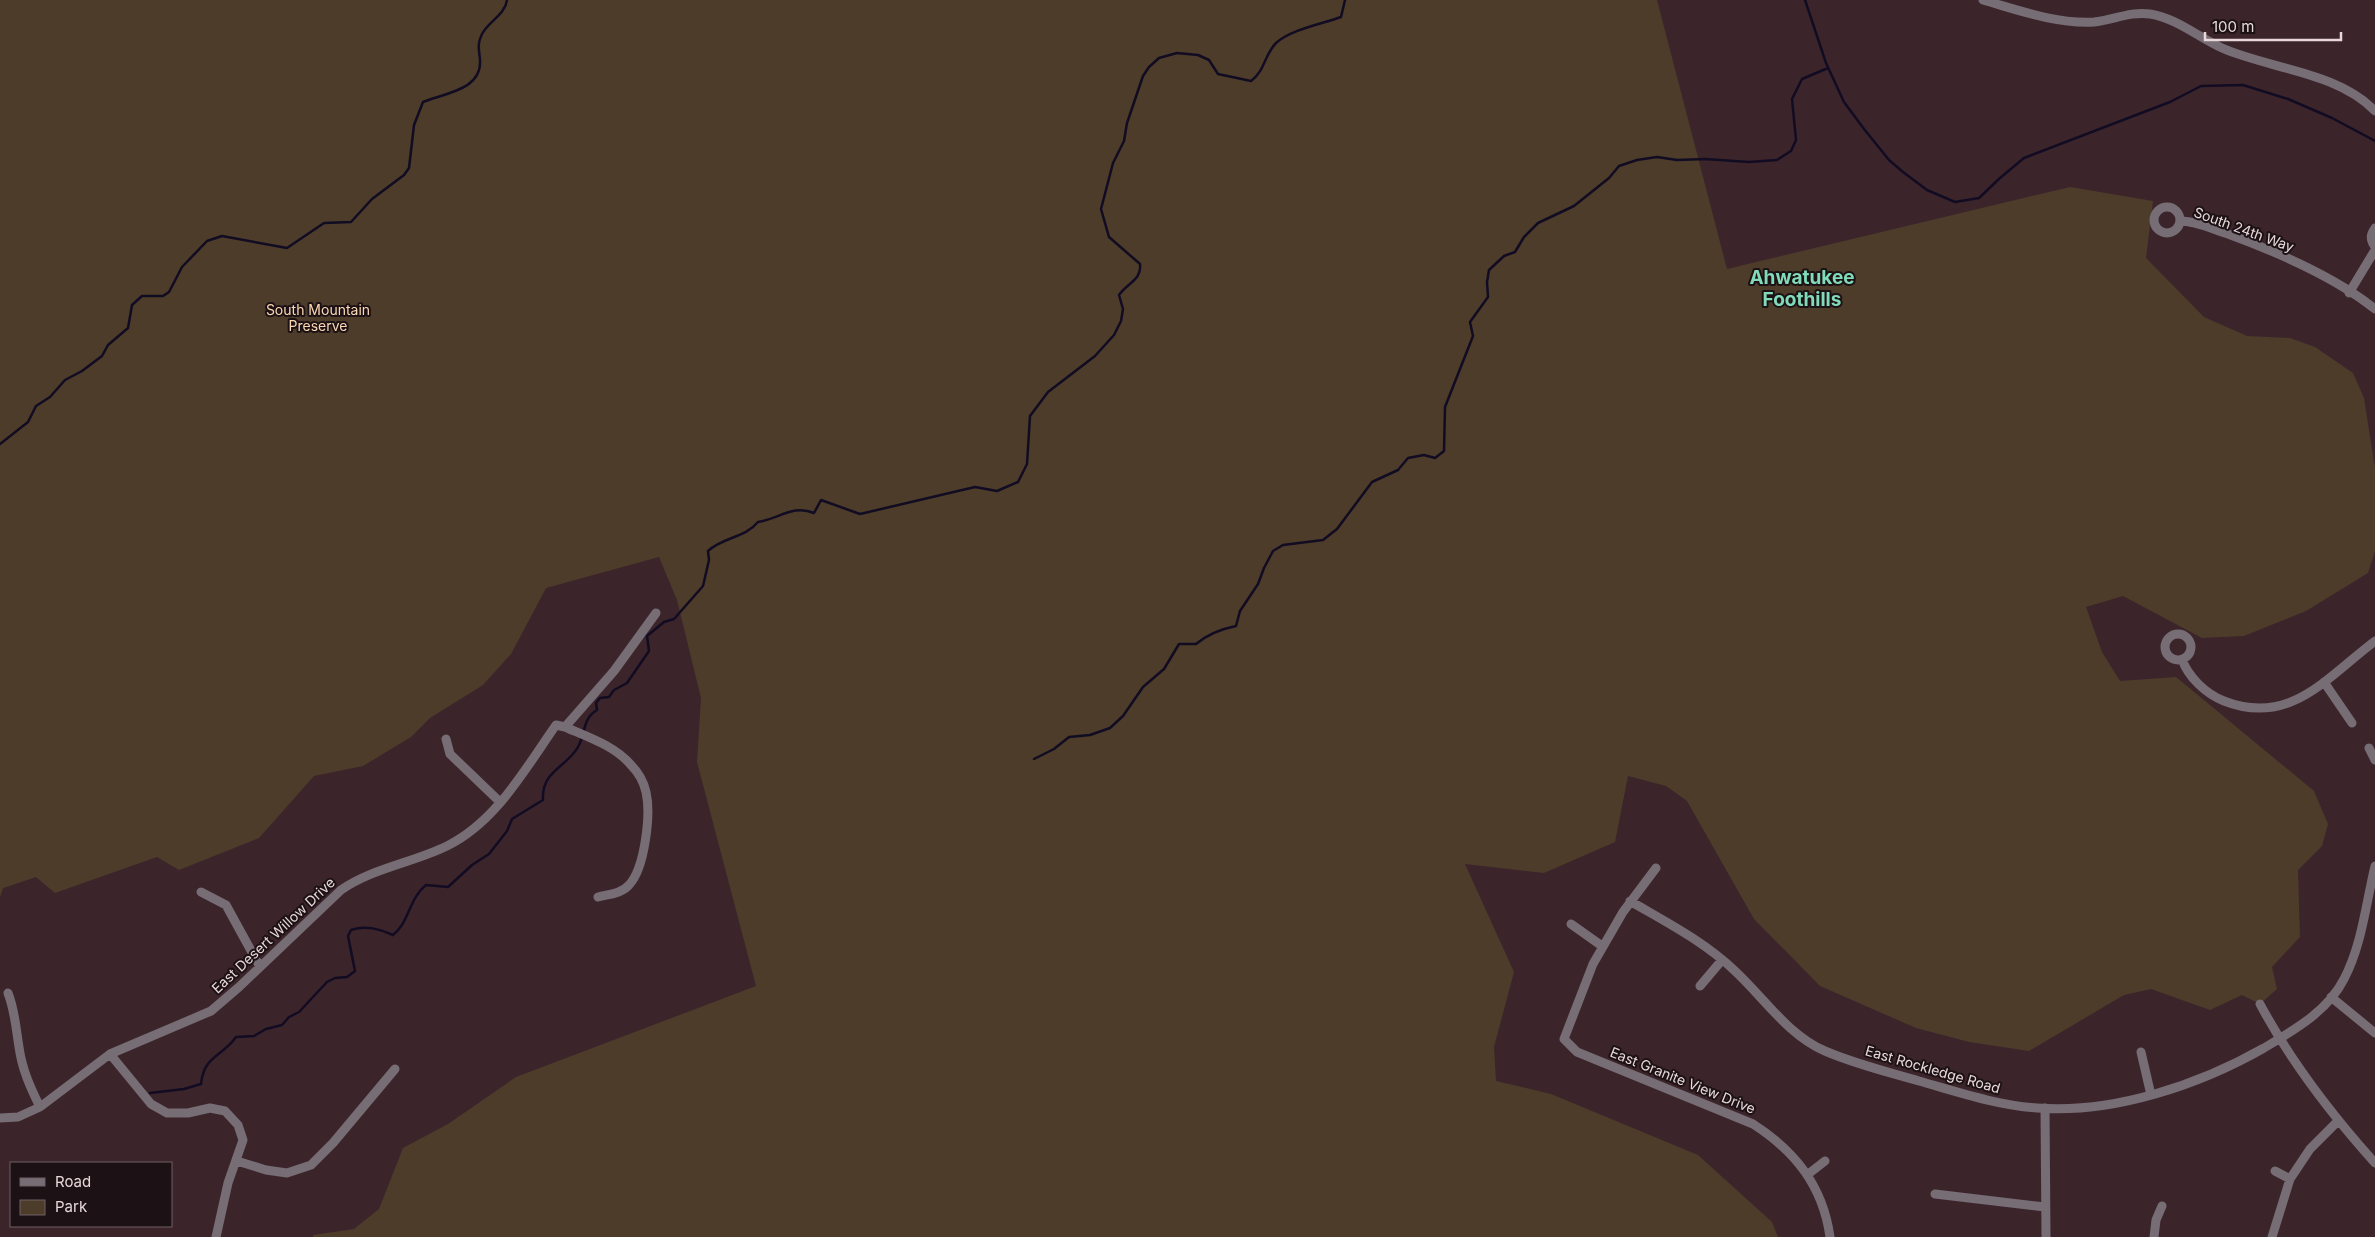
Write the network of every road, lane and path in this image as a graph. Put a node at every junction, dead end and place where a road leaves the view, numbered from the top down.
1 (1983, 0) edge
2 (2375, 111) edge
3 (2180, 221) dead end
4 (2375, 228) edge
5 (2375, 248) edge
6 (2349, 293) junction
7 (2375, 309) edge
8 (656, 613) dead end
9 (2375, 641) edge
10 (2182, 659) dead end
11 (2324, 682) junction
12 (2352, 723) dead end
13 (565, 727) junction
14 (446, 739) dead end
15 (2369, 748) dead end
16 (2375, 760) edge
17 (500, 802) junction
18 (2375, 866) edge
19 (1656, 868) dead end
20 (201, 892) dead end
21 (598, 897) dead end
22 (1630, 901) junction
23 (1570, 924) dead end
24 (1602, 946) junction
25 (1722, 960) junction
26 (260, 966) junction
27 (1700, 986) dead end
28 (8, 993) dead end
29 (2331, 997) junction
30 (2260, 1004) dead end
31 (2375, 1033) edge
32 (2279, 1039) junction
33 (2141, 1052) dead end
34 (110, 1054) junction
35 (395, 1070) dead end
36 (2151, 1096) junction
37 (40, 1107) junction
38 (2045, 1108) junction
39 (0, 1118) edge
40 (2338, 1121) junction
41 (237, 1161) junction
42 (1826, 1161) dead end
43 (2375, 1162) edge
44 (2275, 1171) dead end
45 (1806, 1175) junction
46 (2290, 1179) junction
47 (1935, 1194) dead end
48 (2162, 1206) dead end
49 (2045, 1207) junction
50 (216, 1237) edge
51 (1830, 1237) edge
52 (2046, 1237) edge
53 (2154, 1237) edge
54 (2272, 1237) edge

1 - 2 street
3 - 6 street, South 24th Way
4 - 5 street
5 - 6 street
6 - 7 street, South 24th Way
8 - 13 street, East Desert Willow Drive
9 - 11 street
10 - 11 street
11 - 12 street
13 - 17 street, East Desert Willow Drive
13 - 21 street
14 - 17 street
15 - 16 street
17 - 26 street, East Desert Willow Drive
18 - 29 street, East Rockledge Road
19 - 22 street
20 - 26 street
22 - 24 street
22 - 25 street, East Rockledge Road
23 - 24 street
24 - 45 street, East Granite View Drive
25 - 27 street
25 - 38 street, East Rockledge Road
26 - 34 street, East Desert Willow Drive
28 - 37 street
29 - 31 street
29 - 32 street, East Rockledge Road
30 - 32 street
32 - 36 street, East Rockledge Road
32 - 40 street
33 - 36 street
34 - 37 street, East Desert Willow Drive
34 - 41 street
35 - 41 street
36 - 38 street, East Rockledge Road
37 - 39 street, East Desert Willow Drive
38 - 49 street
40 - 43 street
40 - 46 street
41 - 50 street
42 - 45 street
44 - 46 street
45 - 51 street, East Granite View Drive
46 - 54 street
47 - 49 street
48 - 53 street
49 - 52 street

